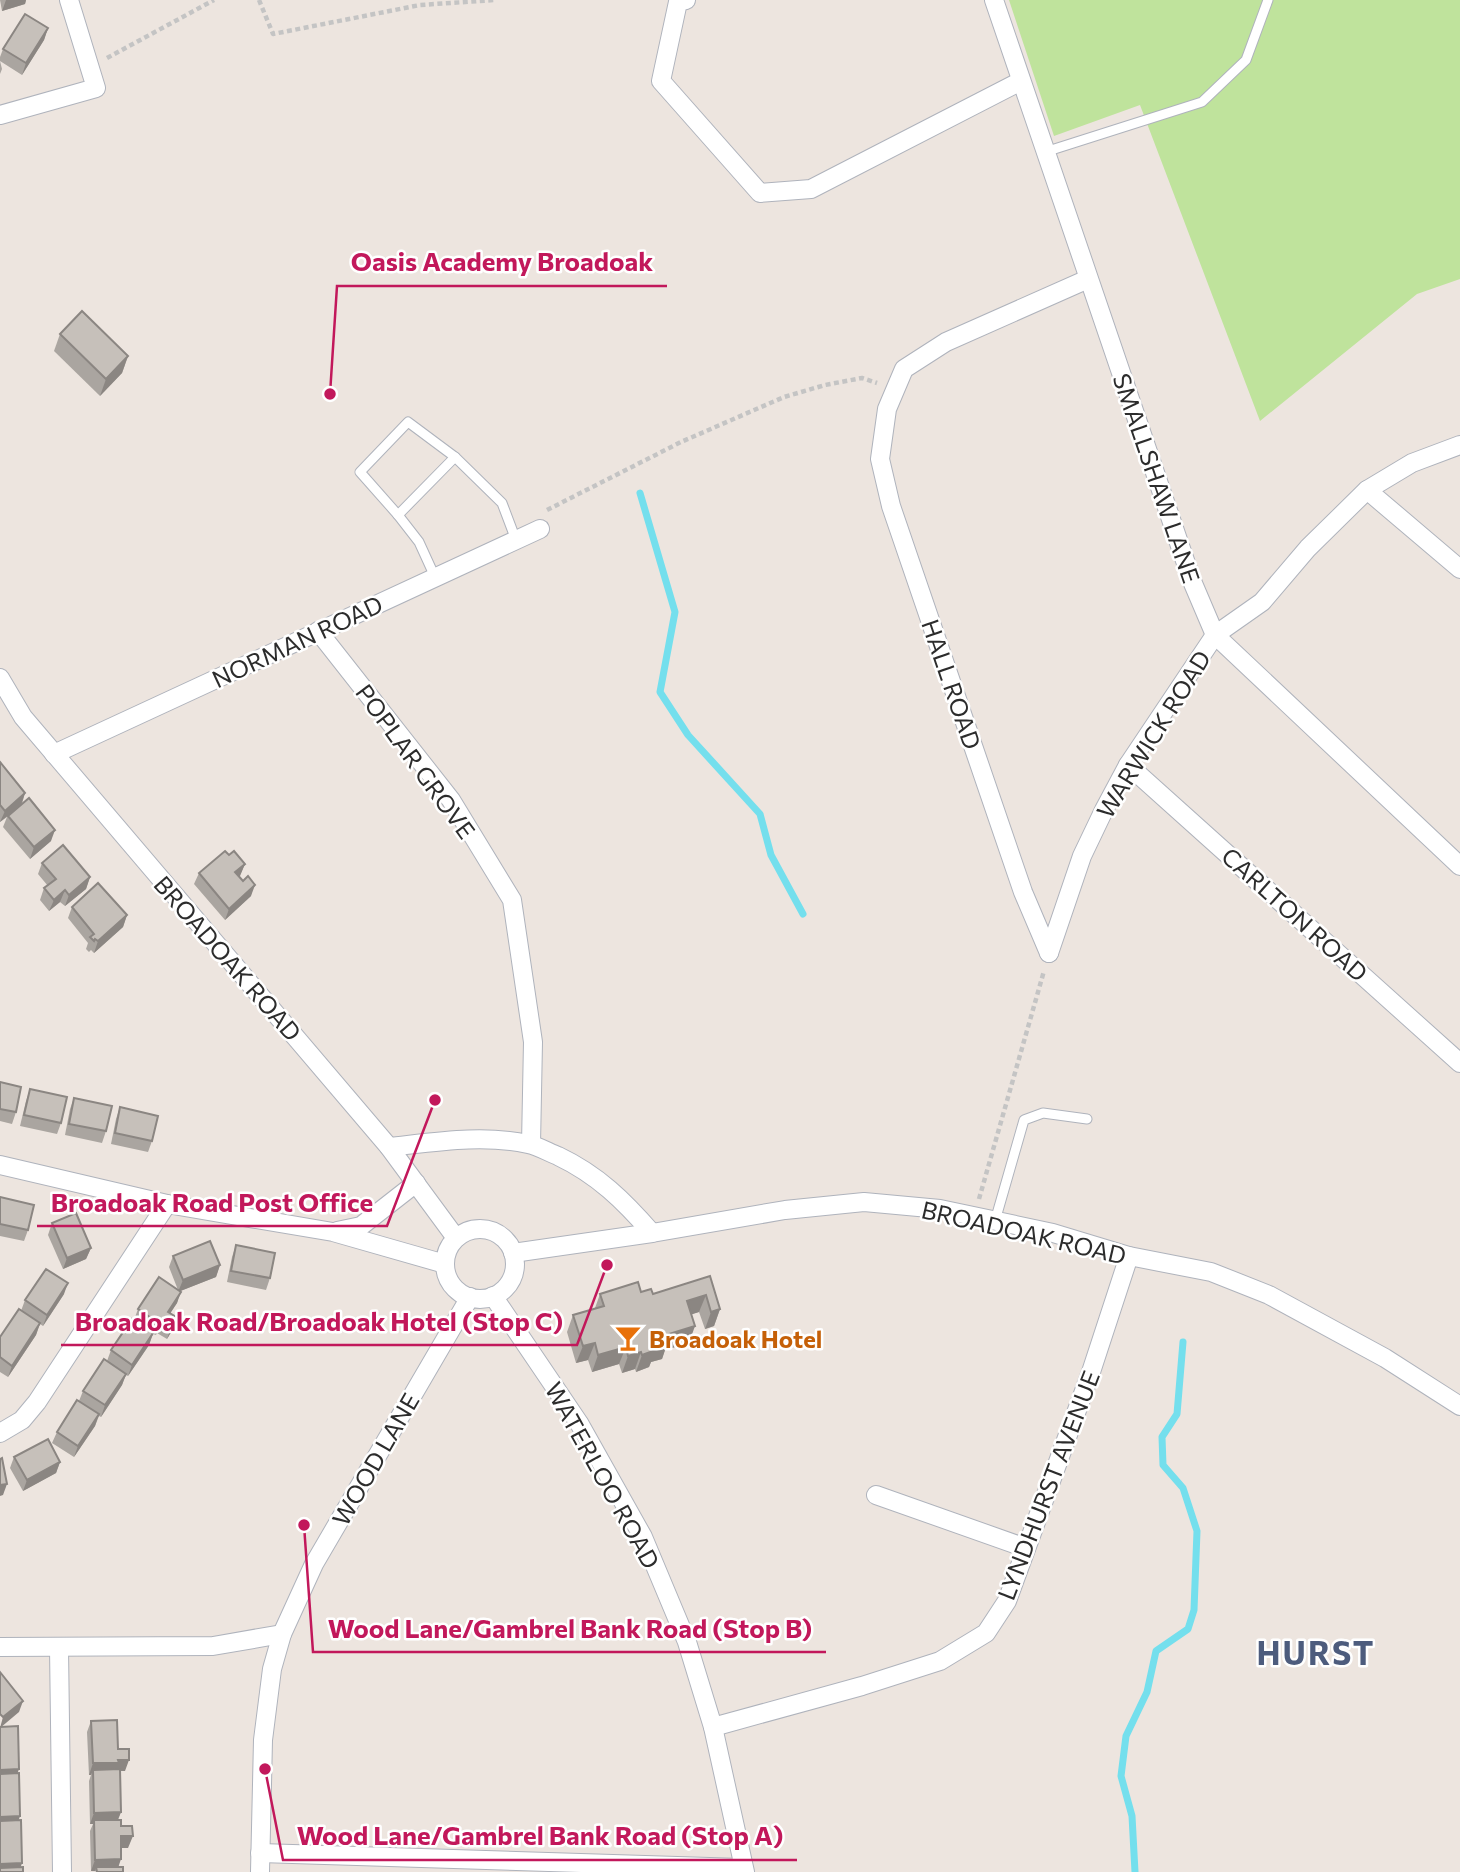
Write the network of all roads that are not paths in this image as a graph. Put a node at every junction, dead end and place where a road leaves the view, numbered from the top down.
1 (69, 0) edge
2 (685, 0) edge
3 (994, 0) edge
4 (1268, 0) edge
5 (1021, 81) junction
6 (0, 115) edge
7 (1045, 152) junction
8 (1088, 279) junction
9 (1460, 445) edge
10 (454, 457) junction
11 (1367, 490) junction
12 (398, 515) junction
13 (540, 528) road end
14 (516, 540) junction
15 (1460, 569) edge
16 (435, 577) junction
17 (318, 631) junction
18 (1215, 635) junction
19 (0, 678) edge
20 (54, 754) junction
21 (1128, 765) junction
22 (1460, 866) edge
23 (1049, 953) joint
24 (1460, 1063) edge
25 (1087, 1119) dead end
26 (531, 1144) junction
27 (390, 1147) junction
28 (0, 1165) edge
29 (416, 1183) junction
30 (167, 1204) junction
31 (995, 1221) junction
32 (333, 1232) junction
33 (652, 1233) junction
34 (456, 1238) junction
35 (513, 1253) junction
36 (1129, 1256) junction
37 (445, 1264) junction
38 (493, 1296) junction
39 (470, 1297) junction
40 (1460, 1406) edge
41 (0, 1433) edge
42 (876, 1495) dead end
43 (1026, 1548) junction
44 (282, 1634) junction
45 (0, 1647) edge
46 (59, 1648) junction
47 (713, 1727) junction
48 (260, 1853) junction
49 (743, 1870) edge
50 (62, 1872) edge
51 (260, 1872) edge

1 - 6 street
2 - 5 street
3 - 5 street, SMALLSHAW LANE
4 - 7 lane
5 - 7 street, SMALLSHAW LANE
7 - 8 street, SMALLSHAW LANE
8 - 18 street, SMALLSHAW LANE
8 - 23 street, HALL ROAD
9 - 11 street
10 - 12 lane
10 - 12 lane
10 - 14 lane
11 - 15 street
11 - 18 street
12 - 16 lane
13 - 14 street, NORMAN ROAD
14 - 16 street, NORMAN ROAD
16 - 17 street, NORMAN ROAD
17 - 20 street, NORMAN ROAD
17 - 26 street, POPLAR GROVE
18 - 21 street, WARWICK ROAD
18 - 22 street, SMALLSHAW LANE
19 - 20 street, BROADOAK ROAD
20 - 27 street, BROADOAK ROAD
21 - 23 street, WARWICK ROAD
21 - 24 street, CARLTON ROAD
25 - 31 lane
26 - 27 street
26 - 33 street
27 - 29 street, BROADOAK ROAD
28 - 30 street
29 - 32 street
29 - 34 street, BROADOAK ROAD
30 - 32 street
30 - 41 street
31 - 33 street, BROADOAK ROAD
31 - 36 street, BROADOAK ROAD
32 - 37 street
33 - 35 street, BROADOAK ROAD
34 - 35 street
34 - 37 street
35 - 38 street
36 - 40 street, BROADOAK ROAD
36 - 43 street, LYNDHURST AVENUE
37 - 39 street
38 - 39 street
38 - 47 street, WATERLOO ROAD
39 - 44 street, WOOD LANE
42 - 43 street
43 - 47 street, LYNDHURST AVENUE
44 - 46 street
44 - 48 street, WOOD LANE
45 - 46 street
46 - 50 street
47 - 49 street, WATERLOO ROAD
48 - 49 street
48 - 51 street, WOOD LANE

